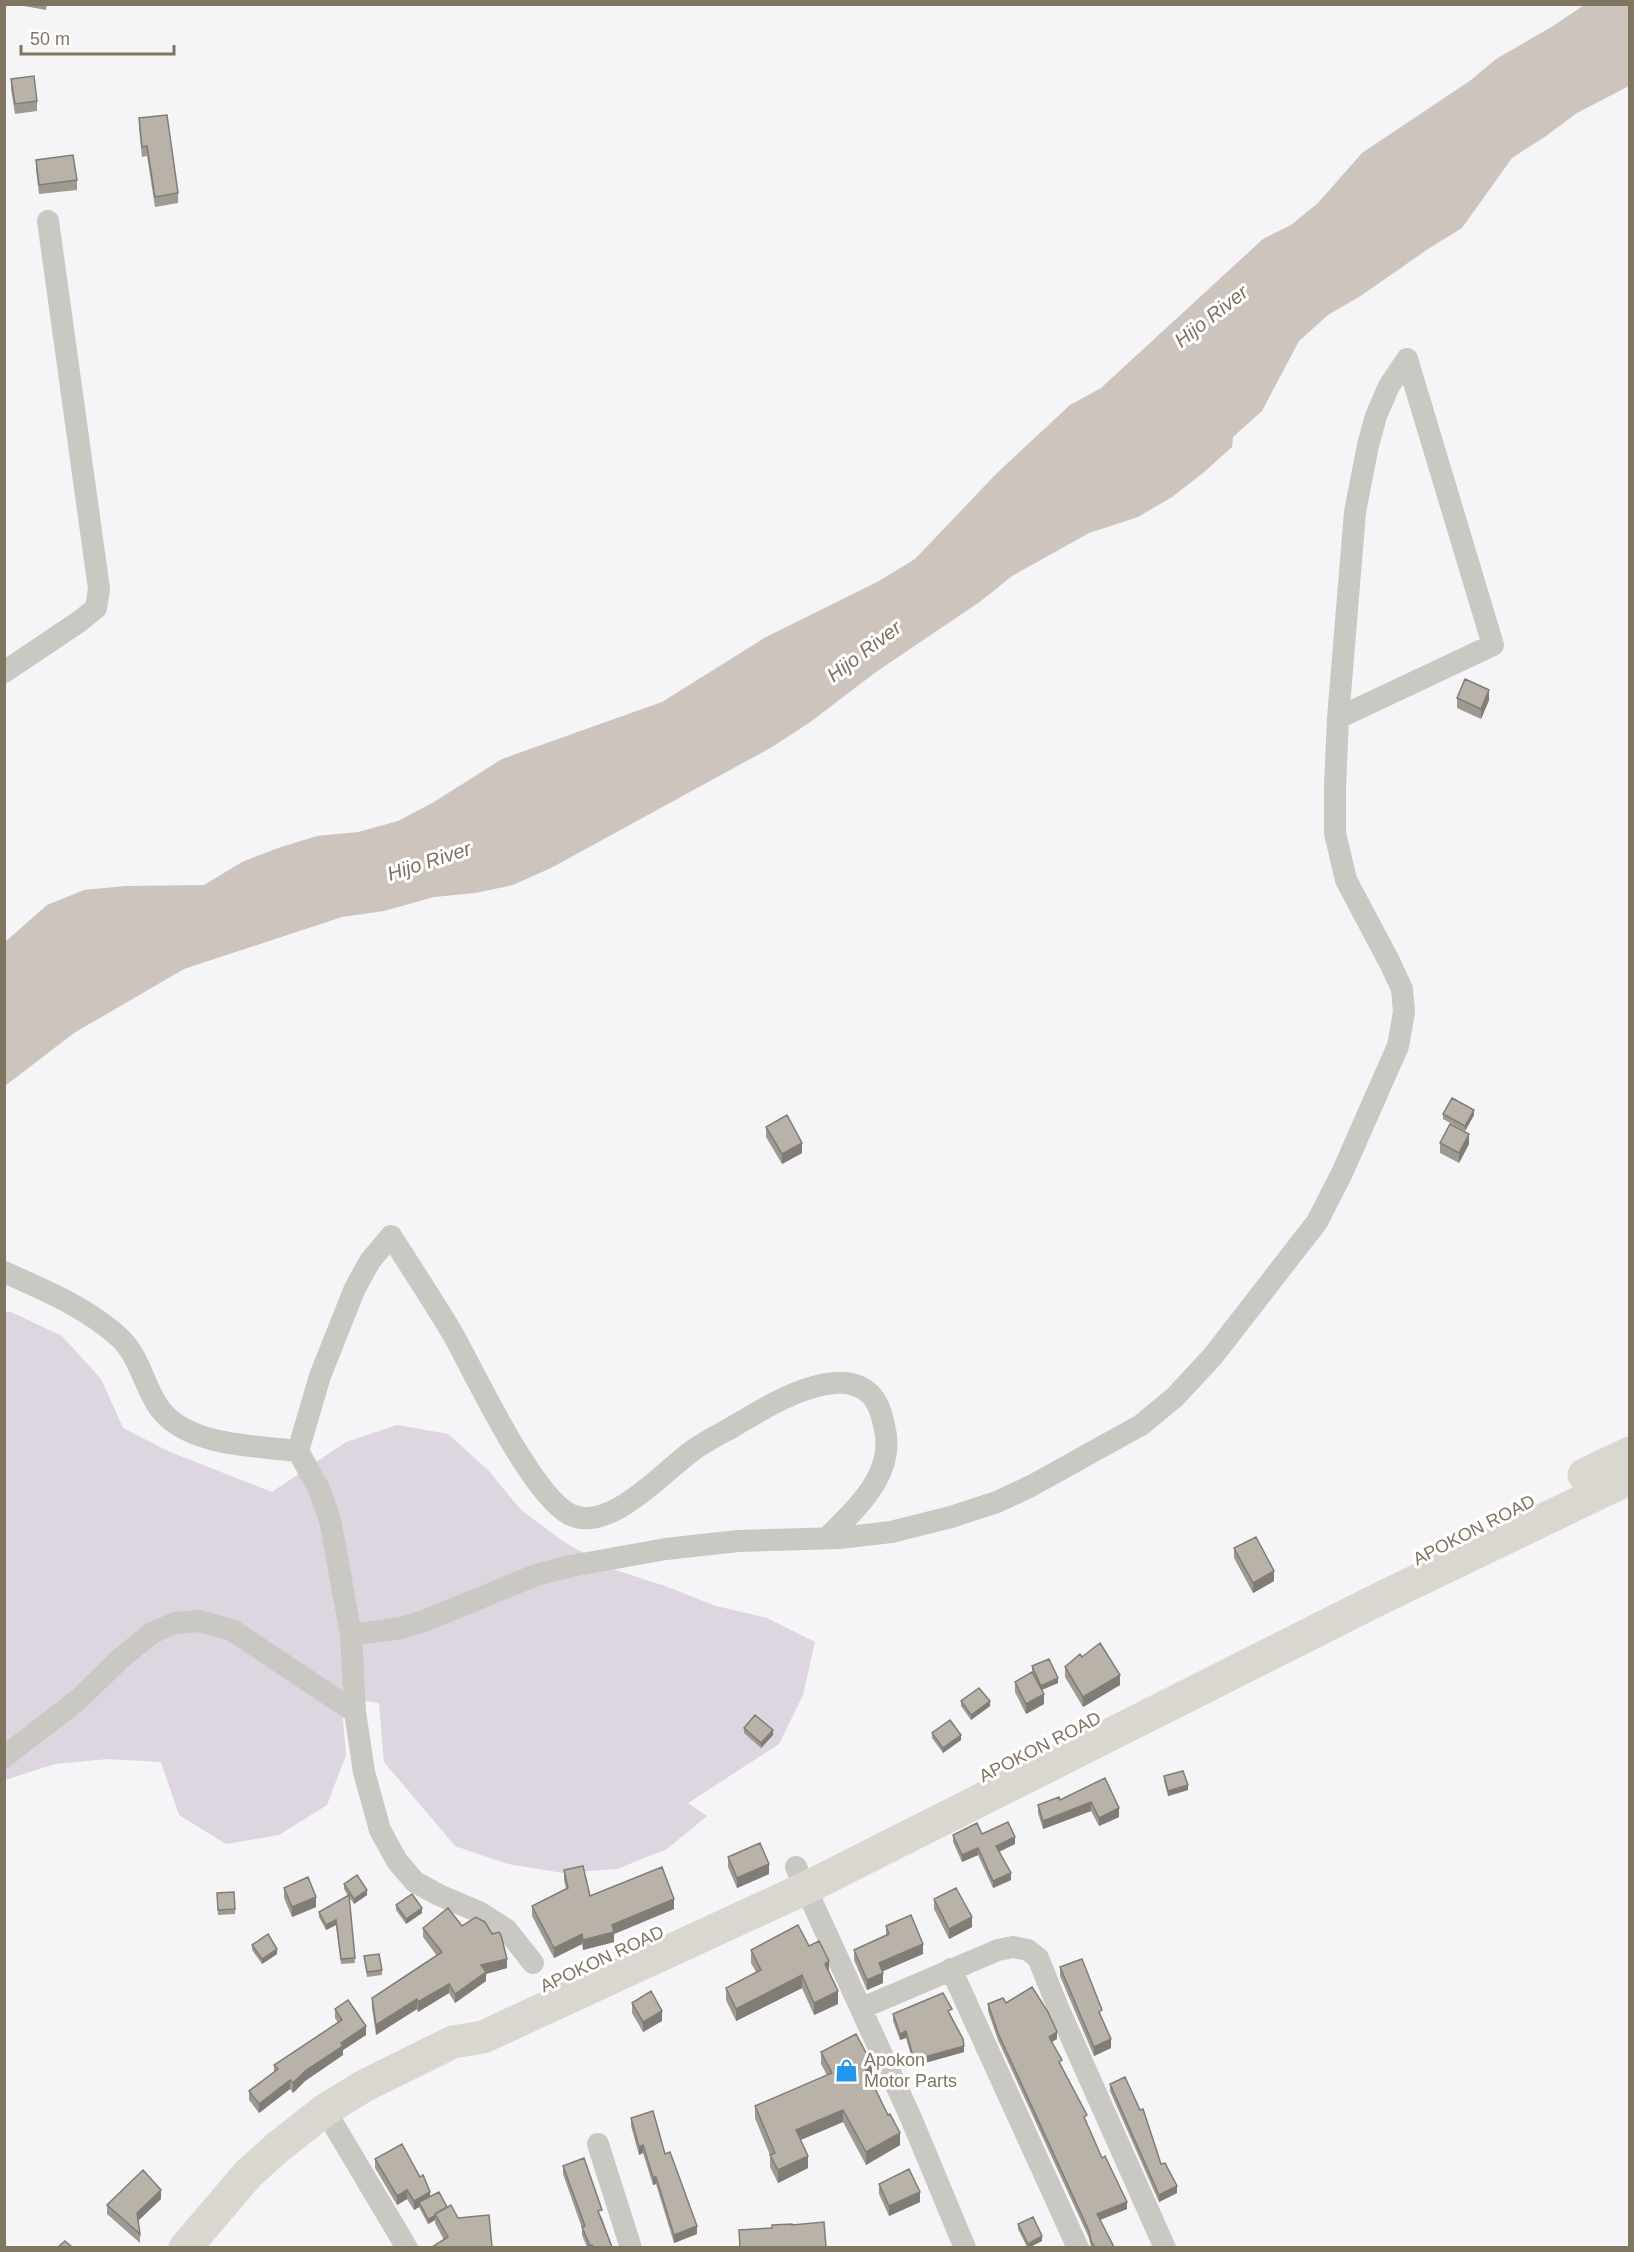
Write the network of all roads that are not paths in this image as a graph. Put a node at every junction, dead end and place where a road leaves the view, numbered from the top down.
1 (48, 221) dead end
2 (4, 672) edge
3 (1338, 718) junction
4 (4, 1272) edge
5 (298, 1451) junction
6 (1629, 1454) edge
7 (1629, 1478) edge
8 (826, 1539) junction
9 (351, 1635) junction
10 (355, 1712) junction
11 (4, 1757) edge
12 (801, 1877) junction
13 (533, 1963) dead end
14 (951, 1970) junction
15 (862, 2008) junction
16 (325, 2109) junction
17 (598, 2144) dead end
18 (185, 2247) edge
19 (407, 2247) edge
20 (631, 2247) edge
21 (965, 2247) edge
22 (1078, 2247) edge
23 (1165, 2247) edge

1 - 2 street
3 - 3 street
3 - 8 street
4 - 5 street
5 - 8 street
5 - 9 street
6 - 12 highway, APOKON ROAD
7 - 12 highway, APOKON ROAD
8 - 9 street
9 - 10 street
10 - 11 street
10 - 13 street
12 - 15 street
12 - 16 highway, APOKON ROAD
14 - 15 street
14 - 22 street
14 - 23 street
15 - 21 street
16 - 18 highway, APOKON ROAD
16 - 19 street
17 - 20 street

